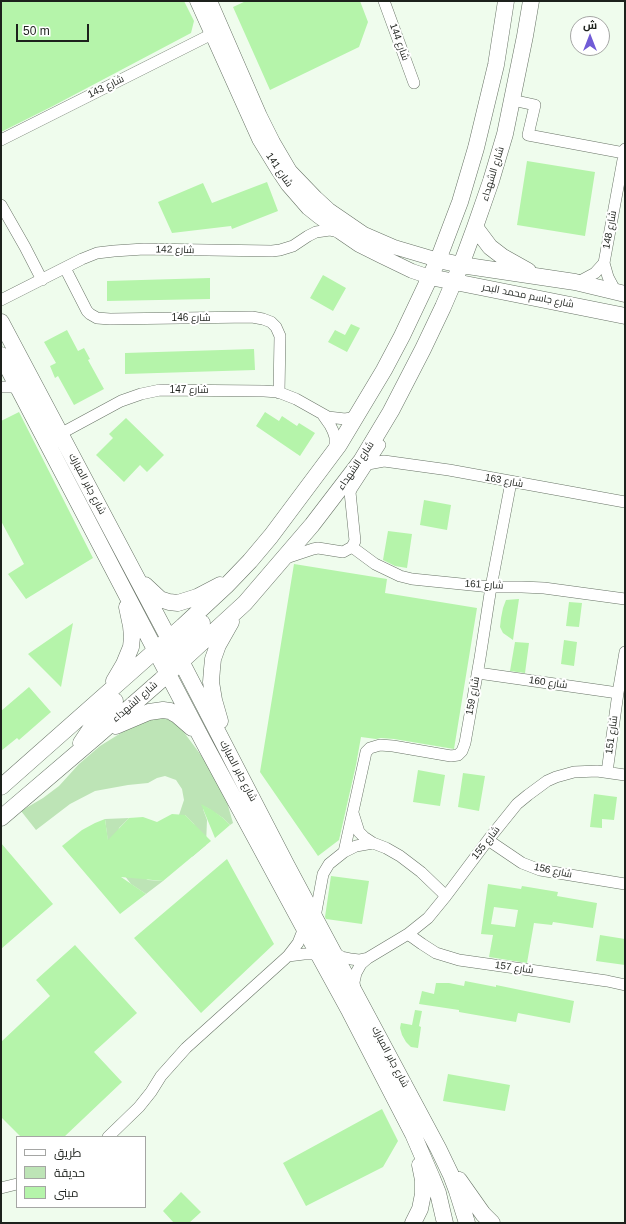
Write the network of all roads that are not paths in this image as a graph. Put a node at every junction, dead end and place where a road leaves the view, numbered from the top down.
1 (197, 1) edge
2 (210, 1) edge
3 (384, 1) edge
4 (506, 1) edge
5 (531, 1) edge
6 (212, 34) junction
7 (414, 83) dead end
8 (512, 100) junction
9 (1, 140) edge
10 (625, 151) edge
11 (1, 206) edge
12 (308, 208) junction
13 (475, 227) junction
14 (340, 232) junction
15 (310, 235) junction
16 (438, 260) junction
17 (604, 263) junction
18 (461, 265) junction
19 (65, 268) junction
20 (430, 277) junction
21 (538, 277) junction
22 (42, 280) junction
23 (454, 282) junction
24 (575, 282) junction
25 (621, 293) edge
26 (1, 300) edge
27 (625, 316) edge
28 (1, 322) edge
29 (2, 361) edge
30 (384, 370) junction
31 (405, 385) junction
32 (18, 387) junction
33 (1, 388) edge
34 (279, 393) junction
35 (322, 414) junction
36 (357, 417) junction
37 (60, 434) junction
38 (380, 437) junction
39 (335, 450) junction
40 (384, 461) junction
41 (368, 464) junction
42 (511, 482) junction
43 (625, 502) edge
44 (352, 547) junction
45 (283, 560) junction
46 (129, 564) junction
47 (246, 565) junction
48 (112, 566) junction
49 (492, 587) junction
50 (625, 599) edge
51 (245, 603) junction
52 (175, 650) junction
53 (625, 652) edge
54 (158, 655) junction
55 (478, 673) junction
56 (168, 674) junction
57 (618, 693) junction
58 (91, 709) junction
59 (97, 736) junction
60 (203, 741) junction
61 (72, 758) junction
62 (235, 764) junction
63 (607, 772) junction
64 (625, 775) edge
65 (1, 787) edge
66 (352, 811) junction
67 (1, 818) edge
68 (488, 840) junction
69 (373, 843) junction
70 (344, 852) junction
71 (625, 884) edge
72 (446, 896) junction
73 (309, 922) junction
74 (408, 934) junction
75 (327, 954) junction
76 (288, 956) junction
77 (368, 958) junction
78 (625, 985) edge
79 (355, 992) junction
80 (413, 1134) junction
81 (109, 1136) edge
82 (438, 1148) junction
83 (16, 1184) edge
84 (1, 1188) edge
85 (413, 1223) edge
86 (445, 1223) edge
87 (466, 1223) edge
88 (492, 1223) edge

1 - 6 street, شارع 141
2 - 16 street, شارع 141
3 - 7 street, شارع 144
4 - 16 main road
5 - 8 main road, شارع الشهداء
6 - 9 street, شارع 143
6 - 12 street, شارع 141
8 - 10 street
8 - 13 main road, شارع الشهداء
10 - 17 street, شارع 148
11 - 22 street
12 - 14 street, شارع 141
12 - 15 street
13 - 18 main road, شارع الشهداء
13 - 21 main road
14 - 15 street, شارع 142
14 - 20 street, شارع 141
15 - 19 street, شارع 142
16 - 18 main road, شارع جاسم محمد البحر
16 - 20 main road
17 - 24 street, شارع 148
17 - 25 street, شارع 148
18 - 21 main road, شارع جاسم محمد البحر
18 - 23 main road, شارع الشهداء
19 - 22 street, شارع 142
19 - 34 street, شارع 146
20 - 23 main road, شارع جاسم محمد البحر
20 - 30 main road
21 - 24 main road, شارع جاسم محمد البحر
22 - 26 street, شارع 142
23 - 27 main road, شارع جاسم محمد البحر
23 - 31 main road, شارع الشهداء
24 - 25 main road, شارع جاسم محمد البحر
28 - 37 main road, شارع جابر المبارك
29 - 32 main road, شارع جابر المبارك
30 - 31 main road
30 - 36 main road
31 - 38 main road, شارع الشهداء
32 - 33 street
32 - 48 main road, شارع جابر المبارك
34 - 35 street, شارع 147
34 - 37 street, شارع 147
35 - 36 street, شارع 147
35 - 39 street, شارع 147
36 - 39 main road
37 - 46 main road, شارع جابر المبارك
38 - 40 street
38 - 41 street
38 - 45 main road, شارع الشهداء
39 - 47 main road
40 - 41 street, شارع 163
40 - 42 street, شارع 163
41 - 44 street
42 - 43 street, شارع 163
42 - 49 street, شارع 159
44 - 45 street
44 - 49 street, شارع 161
45 - 51 main road, شارع الشهداء
46 - 47 main road
46 - 52 main road, شارع جابر المبارك
47 - 52 main road
48 - 54 main road, شارع جابر المبارك
48 - 58 main road
49 - 50 street, شارع 161
49 - 55 street, شارع 159
51 - 52 main road, شارع الشهداء
51 - 62 main road
52 - 54 main road
52 - 56 main road
52 - 62 main road, شارع جابر المبارك
53 - 57 street, شارع 151
54 - 56 main road, شارع جابر المبارك
54 - 58 main road
54 - 61 main road
55 - 57 street, شارع 160
55 - 66 street, شارع 159
56 - 59 main road, شارع الشهداء
56 - 60 main road, شارع جابر المبارك
57 - 63 street, شارع 151
58 - 65 main road
59 - 60 main road
59 - 61 main road, شارع الشهداء
60 - 73 main road, شارع جابر المبارك
61 - 67 main road, شارع الشهداء
62 - 73 main road, شارع جابر المبارك
63 - 64 street, شارع 155
63 - 68 street, شارع 155
66 - 69 street
66 - 70 street, شارع 159
68 - 71 street, شارع 156
68 - 72 street, شارع 155
69 - 70 street
69 - 72 street
70 - 73 street
72 - 74 street, شارع 155
73 - 75 main road, شارع جابر المبارك
73 - 76 street
74 - 77 street, شارع 155
74 - 78 street, شارع 157
75 - 76 street
75 - 77 street, شارع 155
75 - 79 main road, شارع جابر المبارك
75 - 80 main road, شارع جابر المبارك
76 - 81 street
77 - 79 street, شارع 155
79 - 82 main road, شارع جابر المبارك
80 - 85 main road
80 - 86 main road, شارع جابر المبارك
82 - 87 main road, شارع جابر المبارك
82 - 88 main road
83 - 84 street

